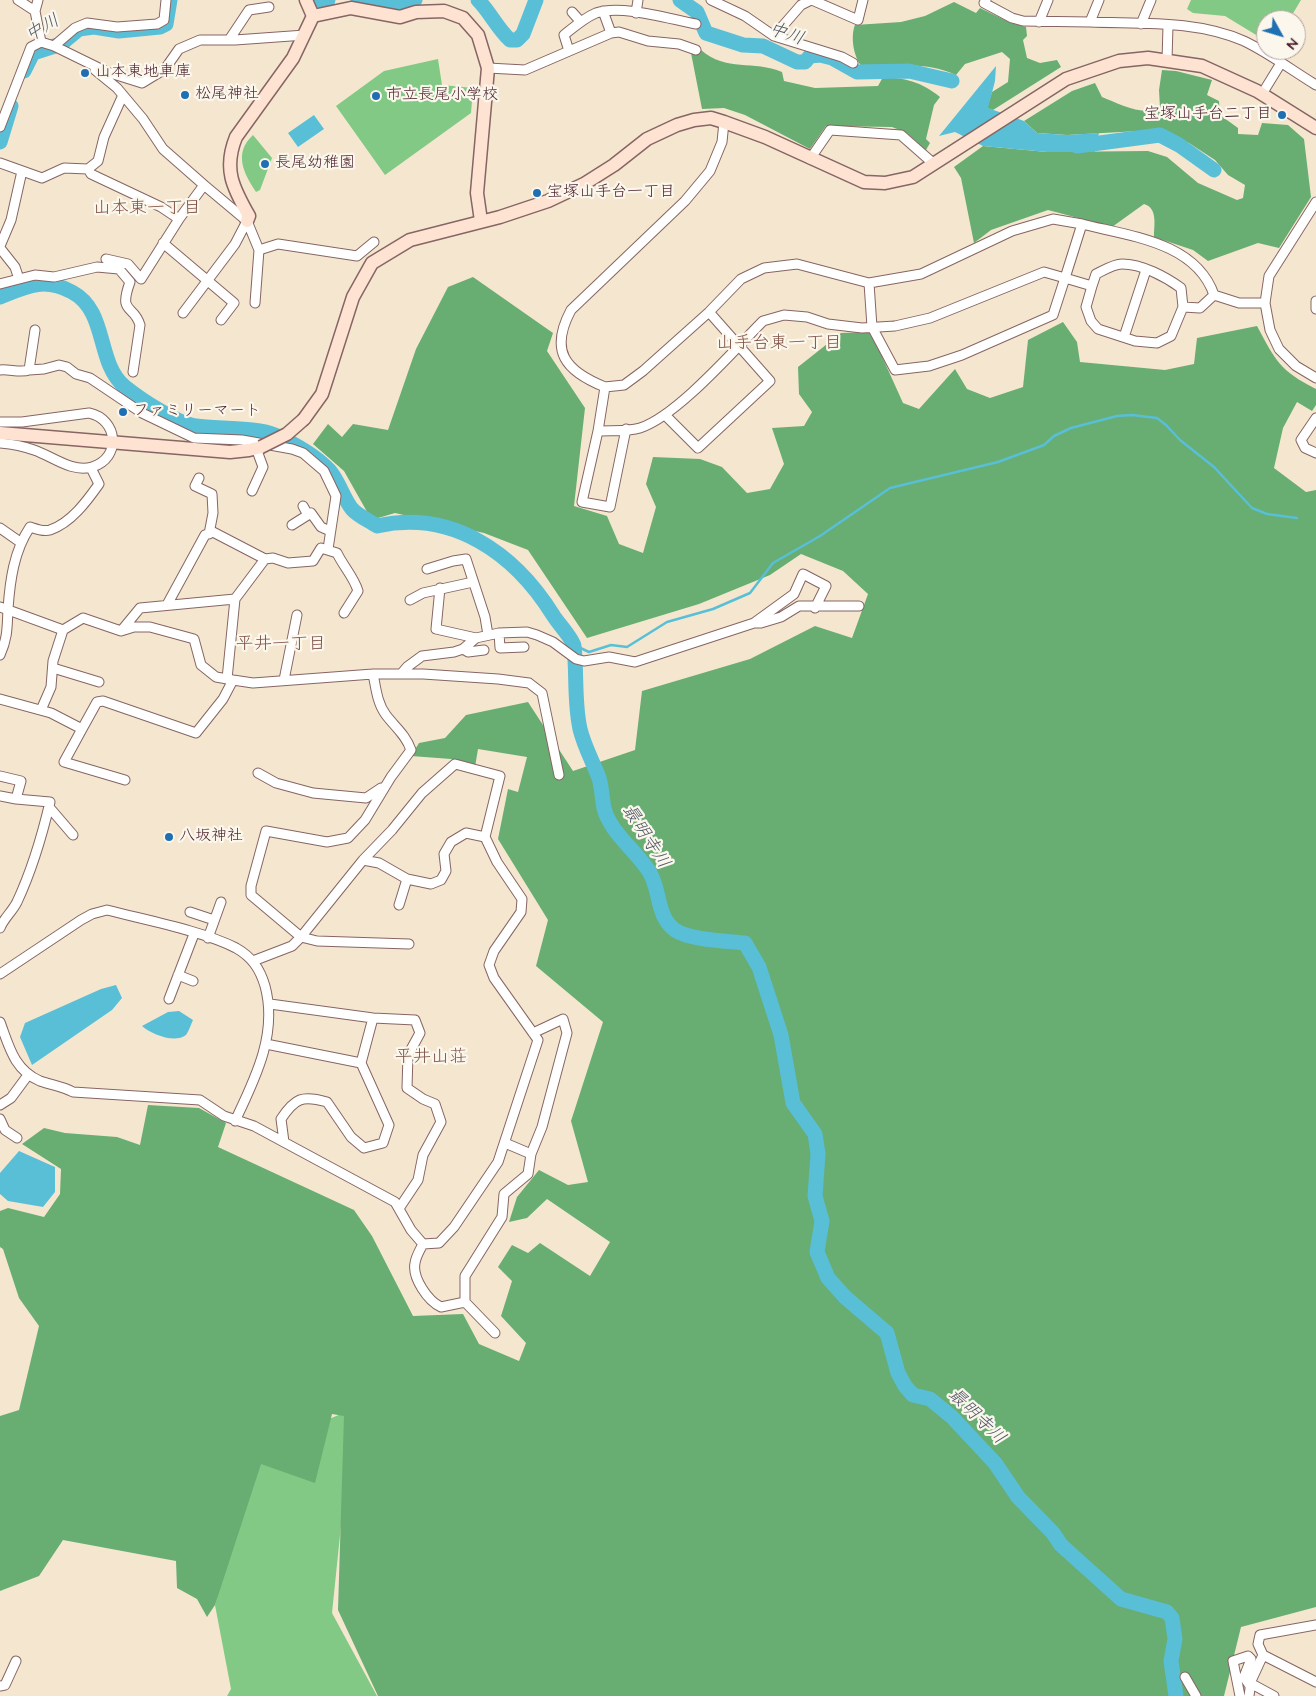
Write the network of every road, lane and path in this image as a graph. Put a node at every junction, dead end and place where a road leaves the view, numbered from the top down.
1 (18, 0) edge
2 (38, 0) edge
3 (166, 0) edge
4 (306, 0) edge
5 (638, 0) edge
6 (711, 0) edge
7 (811, 0) edge
8 (863, 0) edge
9 (986, 0) edge
10 (1048, 0) edge
11 (1100, 0) edge
12 (1151, 0) edge
13 (269, 7) dead end
14 (35, 11) junction
15 (603, 11) junction
16 (572, 12) dead end
17 (636, 13) junction
18 (313, 16) junction
19 (580, 22) junction
20 (1039, 22) junction
21 (1090, 22) junction
22 (696, 24) dead end
23 (1141, 24) junction
24 (1168, 25) junction
25 (610, 33) junction
26 (305, 35) junction
27 (774, 36) junction
28 (229, 40) junction
29 (41, 42) junction
30 (54, 46) junction
31 (696, 50) dead end
32 (569, 51) junction
33 (1167, 61) junction
34 (86, 62) junction
35 (853, 63) dead end
36 (1281, 63) junction
37 (488, 68) junction
38 (1316, 86) edge
39 (1262, 94) junction
40 (123, 95) junction
41 (724, 122) junction
42 (0, 127) edge
43 (1316, 128) edge
44 (810, 159) junction
45 (0, 163) edge
46 (934, 164) junction
47 (88, 169) junction
48 (22, 170) junction
49 (204, 185) junction
50 (1316, 202) edge
51 (178, 219) junction
52 (247, 220) junction
53 (481, 221) junction
54 (1082, 224) junction
55 (374, 242) dead end
56 (163, 243) junction
57 (0, 247) edge
58 (259, 250) junction
59 (106, 259) dead end
60 (1146, 270) junction
61 (1065, 278) junction
62 (19, 279) junction
63 (208, 281) junction
64 (869, 283) junction
65 (0, 284) edge
66 (1092, 286) junction
67 (1214, 295) junction
68 (1316, 301) edge
69 (255, 303) dead end
70 (1265, 303) junction
71 (1183, 307) junction
72 (1316, 309) edge
73 (709, 312) junction
74 (182, 314) dead end
75 (220, 320) dead end
76 (872, 328) junction
77 (35, 330) dead end
78 (1124, 338) junction
79 (739, 346) junction
80 (0, 370) edge
81 (29, 370) junction
82 (133, 372) dead end
83 (1316, 378) edge
84 (605, 388) junction
85 (666, 414) junction
86 (1316, 418) edge
87 (0, 422) edge
88 (626, 429) junction
89 (598, 430) junction
90 (0, 432) edge
91 (114, 442) junction
92 (0, 443) edge
93 (259, 447) junction
94 (1316, 453) edge
95 (91, 468) junction
96 (199, 478) dead end
97 (252, 491) dead end
98 (303, 506) dead end
99 (308, 515) junction
100 (292, 525) dead end
101 (0, 528) edge
102 (330, 531) junction
103 (209, 534) junction
104 (20, 542) junction
105 (328, 549) junction
106 (265, 559) junction
107 (427, 569) dead end
108 (473, 582) junction
109 (440, 588) junction
110 (235, 598) junction
111 (410, 600) dead end
112 (168, 603) junction
113 (859, 606) dead end
114 (815, 608) junction
115 (4, 609) edge
116 (344, 613) dead end
117 (296, 614) dead end
118 (754, 623) junction
119 (62, 630) junction
120 (121, 631) junction
121 (499, 633) junction
122 (488, 635) junction
123 (476, 638) junction
124 (524, 647) dead end
125 (463, 649) junction
126 (484, 650) dead end
127 (0, 654) edge
128 (53, 668) junction
129 (374, 674) junction
130 (401, 674) junction
131 (230, 680) junction
132 (284, 680) junction
133 (99, 682) dead end
134 (0, 699) edge
135 (41, 710) junction
136 (82, 729) junction
137 (258, 773) dead end
138 (559, 774) dead end
139 (0, 776) edge
140 (125, 780) dead end
141 (386, 785) junction
142 (0, 796) edge
143 (16, 799) junction
144 (49, 807) junction
145 (73, 835) dead end
146 (485, 837) junction
147 (363, 860) junction
148 (407, 879) junction
149 (221, 902) dead end
150 (400, 905) dead end
151 (190, 912) dead end
152 (214, 920) junction
153 (0, 928) edge
154 (194, 934) junction
155 (301, 937) junction
156 (208, 938) junction
157 (409, 944) dead end
158 (253, 961) junction
159 (0, 974) edge
160 (178, 975) junction
161 (193, 981) dead end
162 (169, 998) dead end
163 (270, 1004) junction
164 (373, 1018) junction
165 (0, 1022) edge
166 (533, 1033) junction
167 (266, 1044) junction
168 (361, 1063) junction
169 (28, 1075) junction
170 (0, 1105) edge
171 (0, 1119) edge
172 (235, 1121) junction
173 (18, 1138) dead end
174 (284, 1142) junction
175 (505, 1143) junction
176 (531, 1154) junction
177 (400, 1207) junction
178 (423, 1244) junction
179 (465, 1302) junction
180 (495, 1333) dead end
181 (1314, 1627) edge
182 (1263, 1655) junction
183 (16, 1661) dead end
184 (1184, 1677) dead end
185 (1316, 1682) edge
186 (1250, 1684) junction
187 (0, 1686) edge
188 (1196, 1696) edge
189 (1240, 1696) edge
190 (1249, 1696) edge
191 (1274, 1696) edge

1 - 14 street
2 - 14 street
3 - 30 street
4 - 18 street
5 - 17 street
6 - 27 street
7 - 8 street
7 - 27 street
9 - 20 street
10 - 20 street
11 - 21 street
12 - 23 street
13 - 28 street
14 - 29 street
15 - 17 street
15 - 19 street
15 - 25 street
16 - 19 street
17 - 22 street
18 - 26 street
18 - 37 street
19 - 32 street
20 - 21 street
21 - 23 street
23 - 24 street
24 - 33 street
24 - 36 street
25 - 31 street
25 - 32 street
26 - 28 street
26 - 52 street
27 - 35 street
28 - 34 street
29 - 30 street
29 - 42 street
30 - 34 street
32 - 37 street
33 - 39 street
33 - 46 street
34 - 40 street
36 - 38 street
36 - 39 street
37 - 53 street
39 - 43 street
40 - 47 street
40 - 49 street
41 - 44 street
41 - 53 street
41 - 84 street
44 - 46 street
44 - 46 street
45 - 48 street
47 - 48 street
47 - 51 street
48 - 57 street
49 - 51 street
49 - 52 street
50 - 70 street
51 - 56 street
52 - 58 street
52 - 63 street
53 - 93 street, bridge
54 - 61 street
54 - 64 street
54 - 67 street
55 - 58 street
56 - 59 street
56 - 63 street
57 - 62 street
58 - 69 street
60 - 66 street
60 - 71 street
60 - 78 street
61 - 66 street
61 - 76 street
61 - 76 street
62 - 65 street
62 - 82 street
63 - 74 street
63 - 75 street
64 - 73 street
64 - 76 street
66 - 78 street
67 - 70 street
67 - 71 street
68 - 72 street
70 - 83 street
71 - 78 street
73 - 79 street
73 - 84 street
76 - 79 street
77 - 81 street
79 - 85 street
79 - 85 street
80 - 81 street
81 - 102 street
84 - 89 street
85 - 88 street
86 - 94 street
87 - 91 street
88 - 89 street
88 - 89 street
90 - 91 street
91 - 93 street
91 - 95 street
92 - 95 street
93 - 97 street
95 - 104 street
96 - 103 street
98 - 99 street
99 - 100 street
99 - 102 street
101 - 104 street
102 - 105 street
103 - 106 street
103 - 112 street
104 - 115 street
105 - 106 street
105 - 116 street
106 - 110 street
107 - 108 street
108 - 109 street
108 - 122 street
109 - 111 street
109 - 123 street
110 - 112 street
110 - 131 street
112 - 120 street
113 - 114 street
114 - 118 street
114 - 118 street
115 - 119 street
115 - 127 street
117 - 132 street
118 - 121 street
119 - 120 street
119 - 128 street
120 - 131 street
121 - 122 street
121 - 124 street
122 - 123 street
123 - 125 street
125 - 126 street
125 - 130 street
128 - 133 street
128 - 135 street
129 - 130 street
129 - 132 street
129 - 141 street
130 - 138 street
131 - 132 street
131 - 136 street
134 - 135 street
135 - 136 street
136 - 140 street
137 - 141 street
139 - 143 street
141 - 155 street
142 - 143 street
143 - 144 street
144 - 145 street
144 - 153 street
146 - 147 street
146 - 148 street
146 - 166 street
147 - 148 street
147 - 155 street
148 - 150 street
149 - 152 street
151 - 152 street
152 - 156 street
154 - 156 street
154 - 159 street
154 - 160 street
155 - 157 street
155 - 158 street
156 - 158 street
158 - 163 street
160 - 161 street
160 - 162 street
163 - 164 street
163 - 167 street
164 - 168 street
164 - 177 street
165 - 169 street
166 - 175 street
166 - 176 street
167 - 168 street
167 - 172 street
168 - 174 street
169 - 170 street
169 - 172 street
171 - 173 street
172 - 174 street
174 - 177 street
175 - 176 street
175 - 178 street
176 - 179 street
177 - 178 street
178 - 179 street
179 - 180 street
181 - 182 street
182 - 185 street
182 - 186 street
183 - 187 street
184 - 188 street
186 - 189 street
186 - 190 street
186 - 191 street

